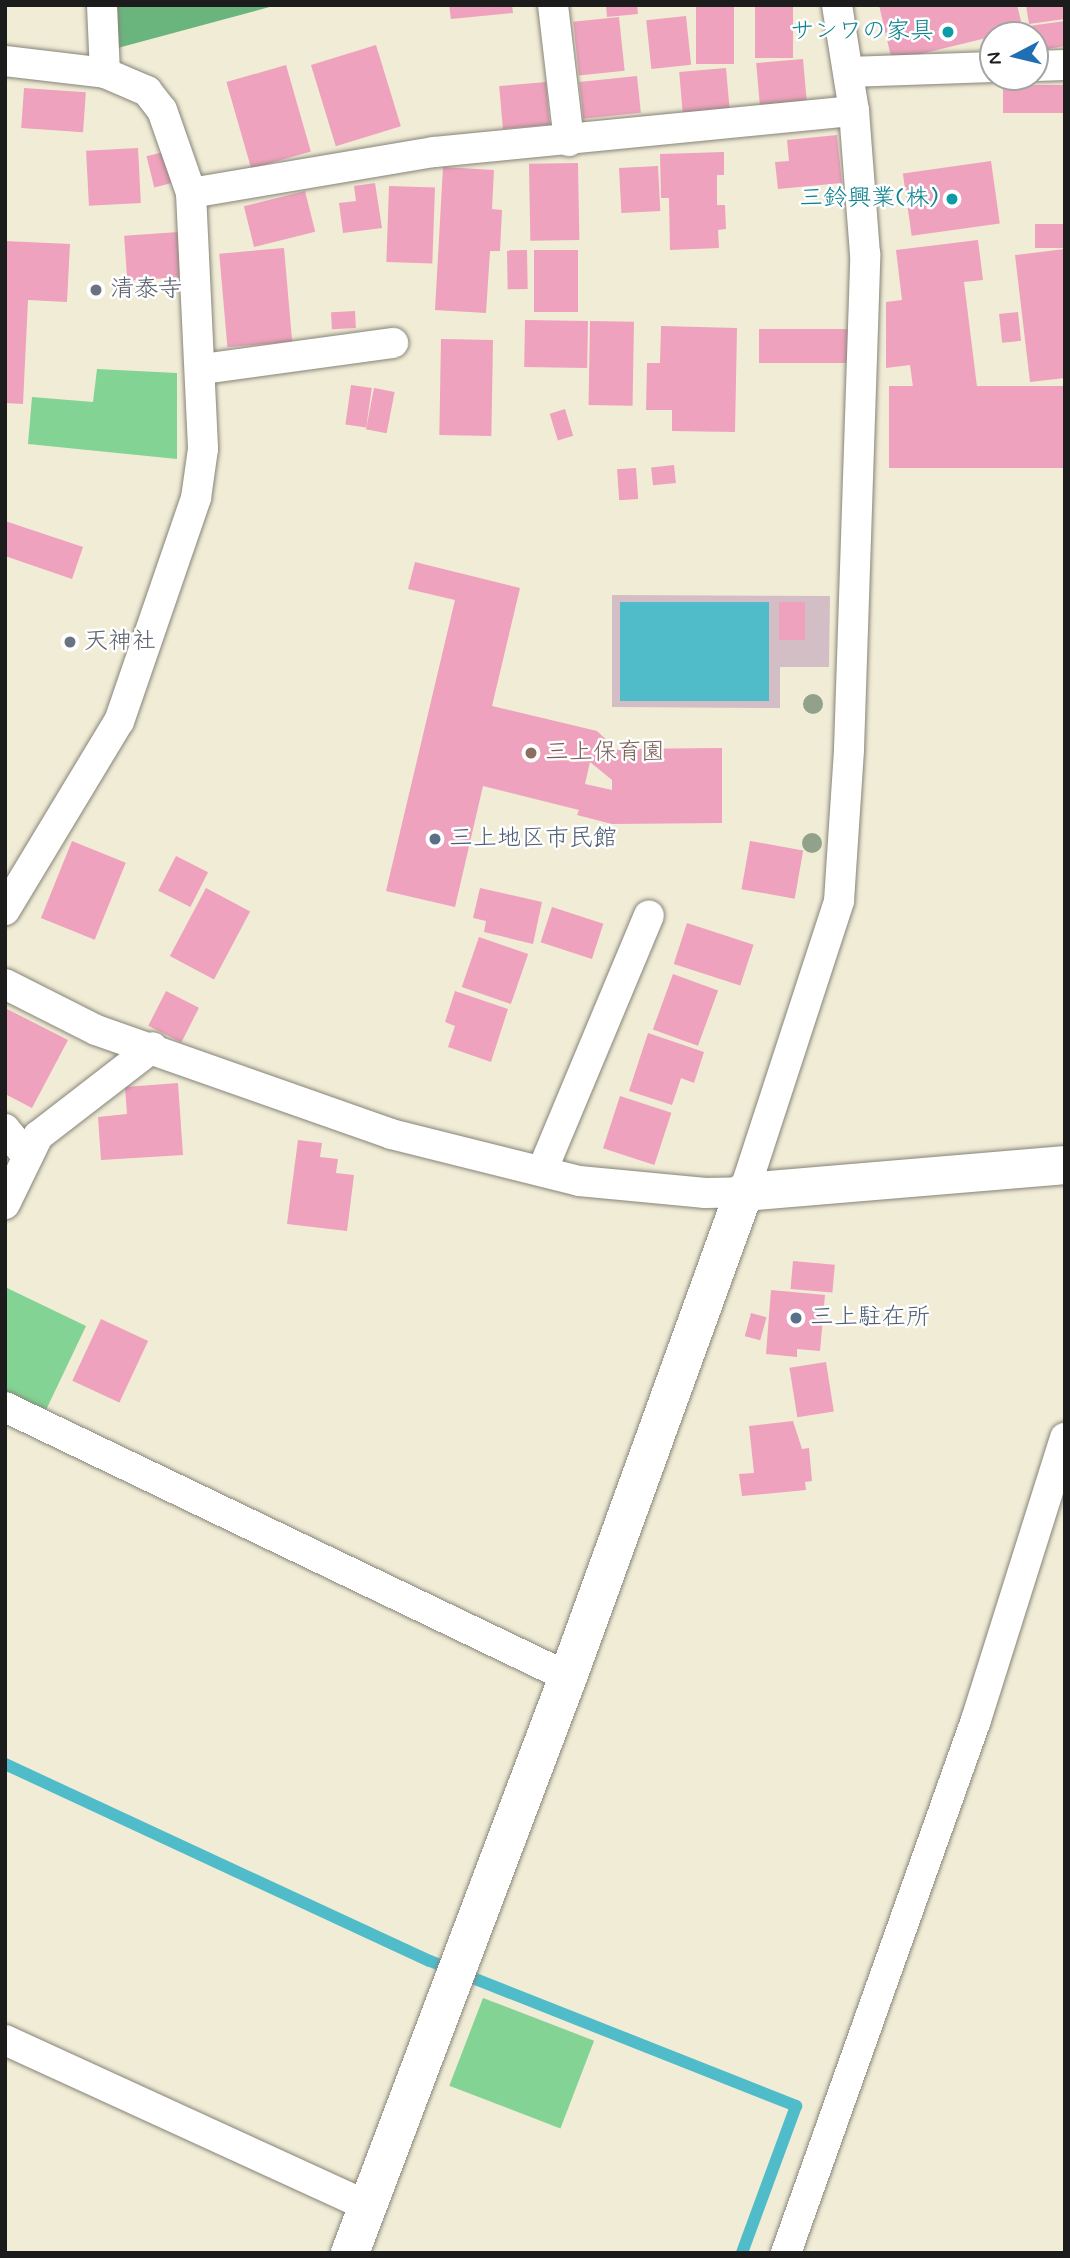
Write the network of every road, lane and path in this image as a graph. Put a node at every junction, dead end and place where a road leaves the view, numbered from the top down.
1 (102, 5) edge
2 (553, 5) edge
3 (837, 5) edge
4 (5, 61) edge
5 (979, 67) edge
6 (848, 72) junction
7 (105, 73) junction
8 (854, 111) junction
9 (569, 141) junction
10 (191, 193) junction
11 (393, 343) dead end
12 (202, 369) junction
13 (5, 910) edge
14 (649, 915) dead end
15 (5, 984) edge
16 (153, 1047) junction
17 (5, 1129) edge
18 (28, 1157) junction
19 (1065, 1165) edge
20 (542, 1171) junction
21 (744, 1192) junction
22 (5, 1204) edge
23 (5, 1407) edge
24 (1065, 1438) edge
25 (568, 1677) junction
26 (5, 2040) edge
27 (365, 2205) junction
28 (350, 2253) edge
29 (786, 2253) edge

1 - 7 street
2 - 9 street
3 - 6 street
4 - 7 street
5 - 6 street
6 - 8 street
7 - 10 street
8 - 9 street
8 - 21 street
9 - 10 street
10 - 12 street
11 - 12 street
12 - 13 street
14 - 20 street
15 - 16 street
16 - 18 street
16 - 20 street
17 - 18 street
18 - 22 street
19 - 21 street
20 - 21 street
21 - 25 street
23 - 25 street
24 - 29 street
25 - 27 street
26 - 27 street
27 - 28 street

